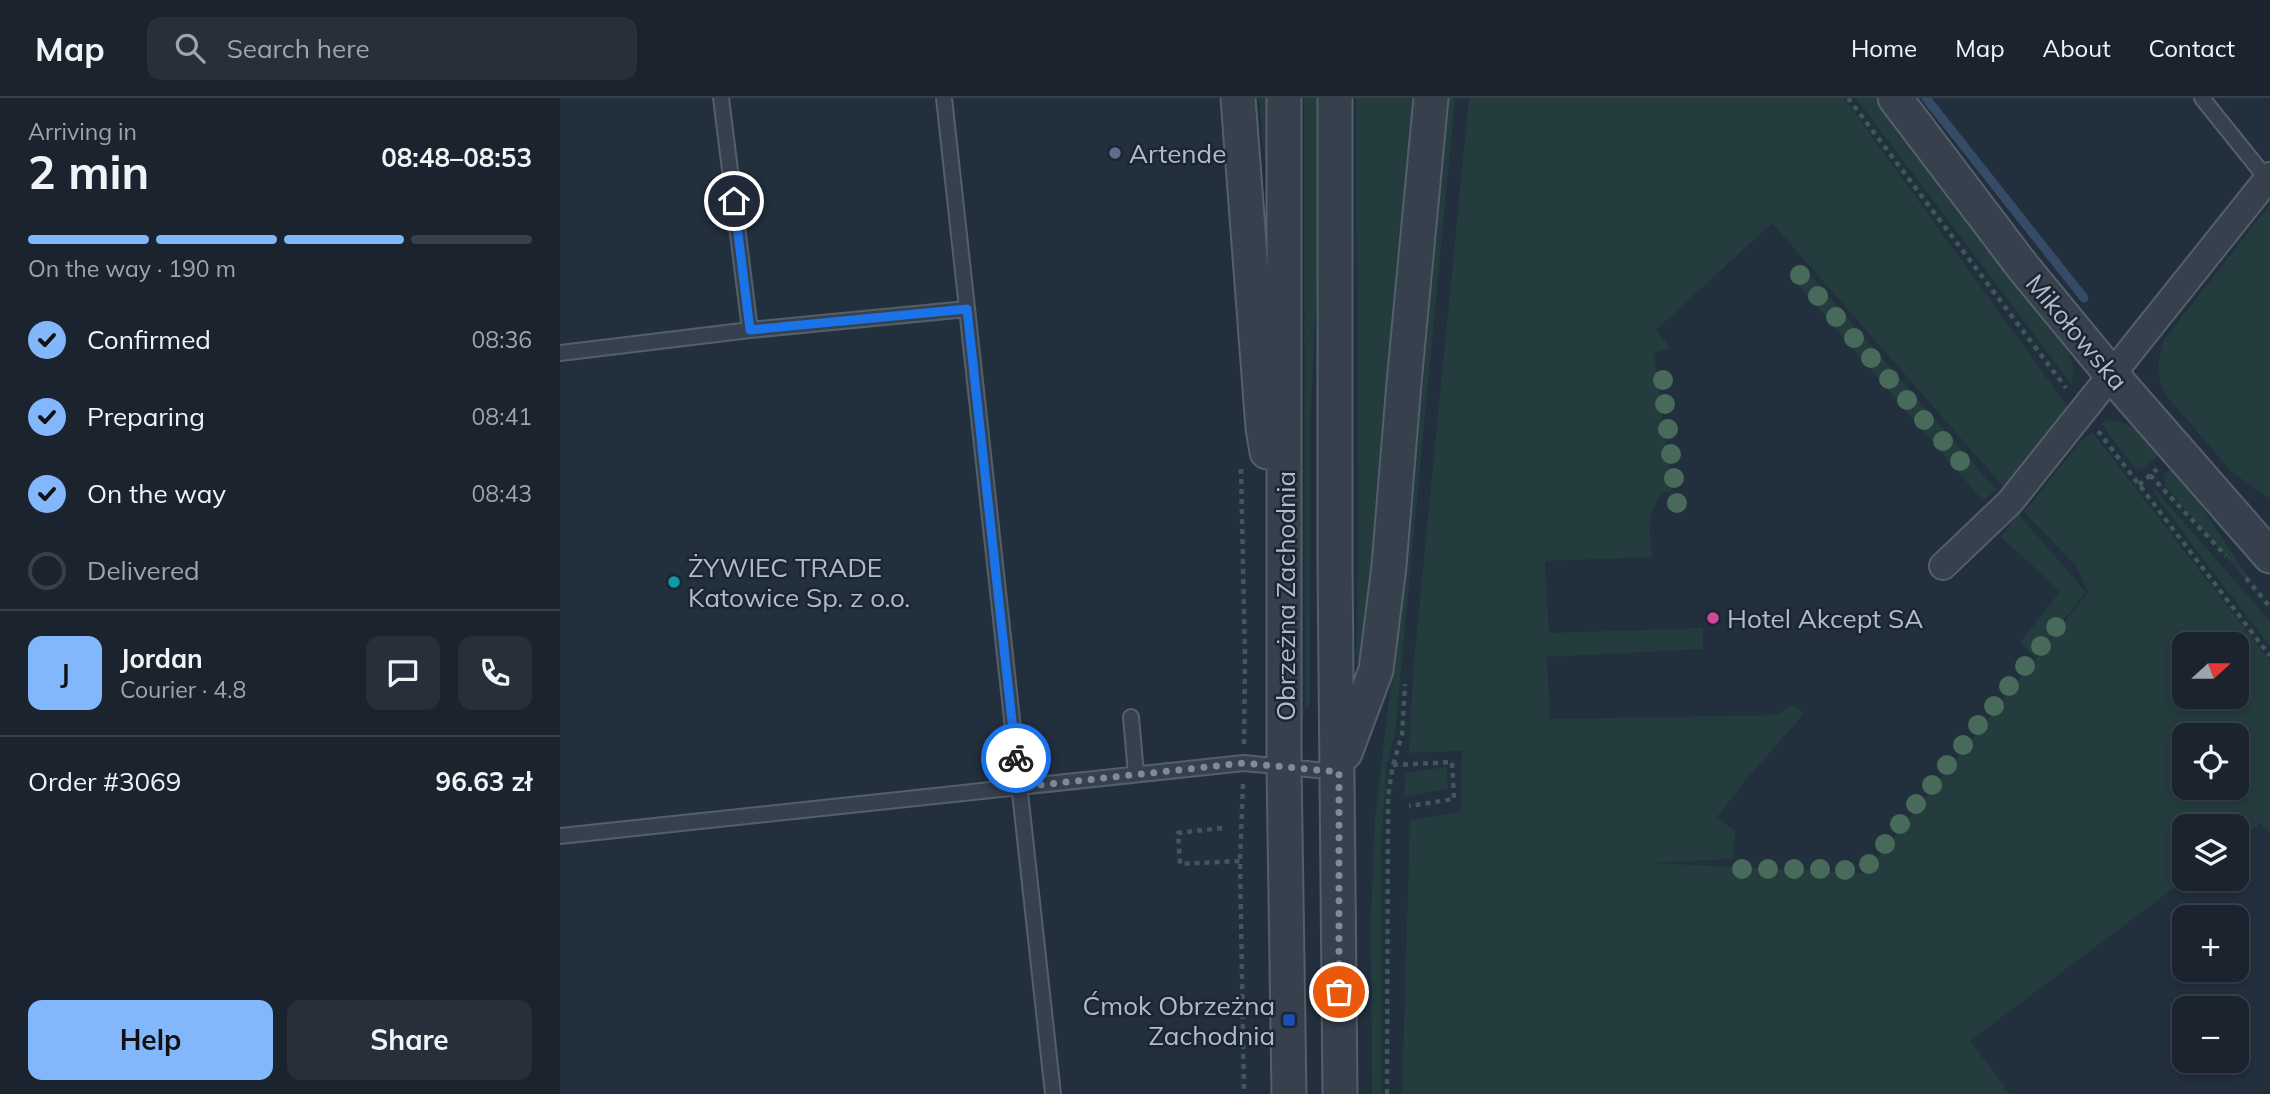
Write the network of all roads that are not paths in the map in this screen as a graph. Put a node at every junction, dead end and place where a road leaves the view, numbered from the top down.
1 (721, 98) edge
2 (944, 98) edge
3 (1238, 98) edge
4 (1284, 98) edge
5 (1335, 98) edge
6 (1432, 98) edge
7 (1895, 98) edge
8 (2202, 98) edge
9 (2269, 178) edge
10 (967, 309) junction
11 (750, 330) junction
12 (560, 353) edge
13 (2111, 374) junction
14 (1285, 551) junction
15 (2270, 556) edge
16 (1943, 566) dead end
17 (1131, 717) dead end
18 (1284, 766) junction
19 (1339, 772) junction
20 (1136, 774) junction
21 (1020, 787) junction
22 (560, 836) edge
23 (1053, 1094) edge
24 (1289, 1094) edge
25 (1340, 1094) edge

1 - 11 lane
2 - 10 lane
3 - 14 street
4 - 14 street, Obrzeżna Zachodnia
5 - 19 street, Obrzeżna Zachodnia
6 - 19 street
7 - 13 street, Mikołowska
8 - 9 lane
9 - 13 street
10 - 11 lane
10 - 21 lane
11 - 12 lane
13 - 15 street, Mikołowska
13 - 16 street
14 - 18 street, Obrzeżna Zachodnia
17 - 20 lane
18 - 19 lane
18 - 20 lane
18 - 24 street, Obrzeżna Zachodnia
19 - 25 street, Obrzeżna Zachodnia
20 - 21 lane
21 - 22 lane
21 - 23 lane

